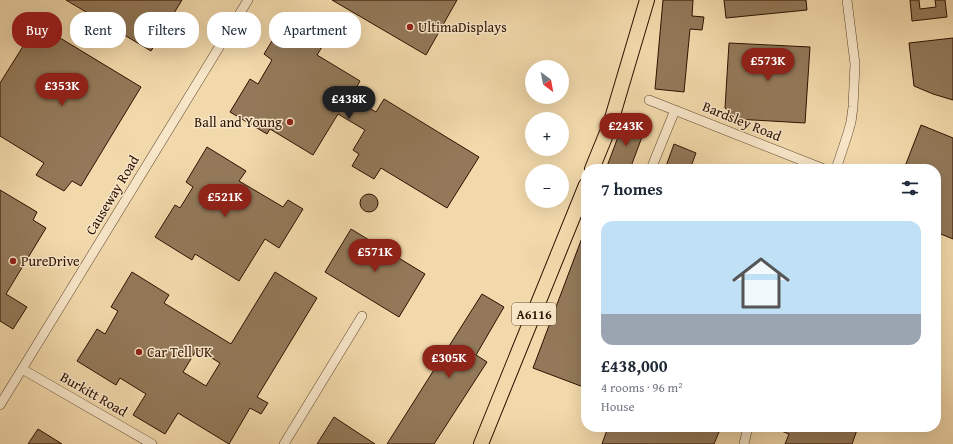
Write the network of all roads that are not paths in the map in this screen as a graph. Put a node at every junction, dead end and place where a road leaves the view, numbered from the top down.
1 (248, 0) edge
2 (647, 0) edge
3 (847, 0) edge
4 (649, 100) dead end
5 (675, 110) junction
6 (594, 164) edge
7 (653, 164) edge
8 (811, 164) edge
9 (838, 164) edge
10 (581, 196) edge
11 (362, 316) dead end
12 (22, 369) junction
13 (0, 405) edge
14 (747, 432) edge
15 (152, 444) edge
16 (284, 444) edge
17 (480, 444) edge
18 (744, 444) edge

1 - 12 street, Causeway Road
2 - 6 main road
3 - 9 street
4 - 5 street, Bardsley Road
5 - 7 street
5 - 8 street, Bardsley Road
10 - 17 main road, A6116
11 - 16 street
12 - 13 street, Causeway Road
12 - 15 street, Burkitt Road
14 - 18 street

